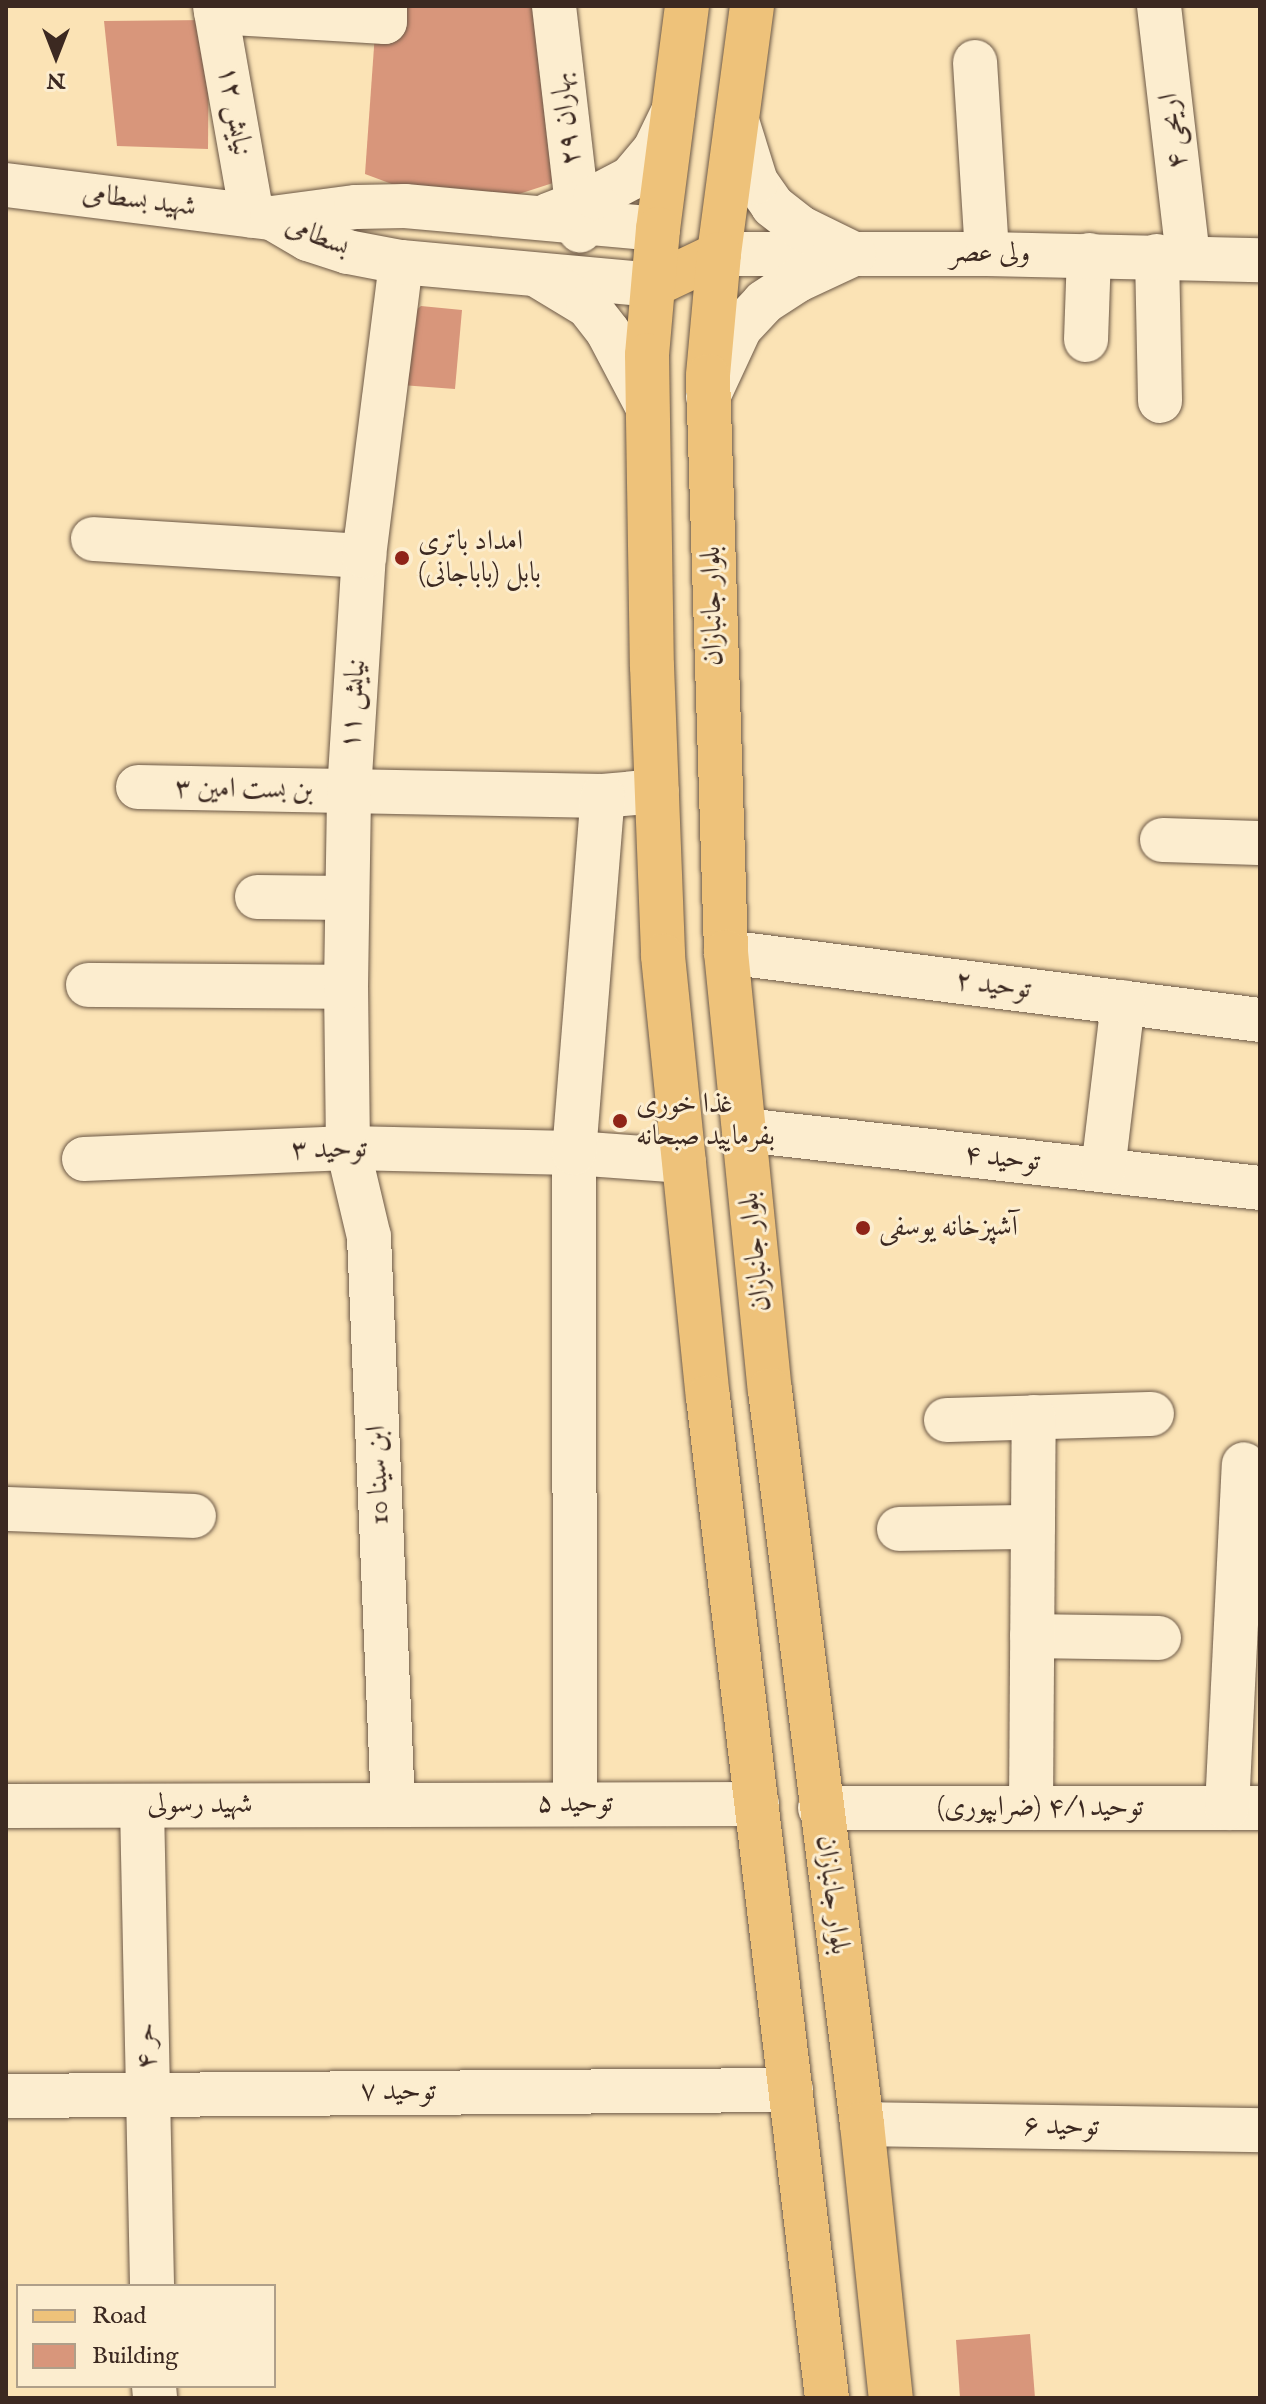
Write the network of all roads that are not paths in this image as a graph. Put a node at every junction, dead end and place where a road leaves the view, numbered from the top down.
1 (385, 6) edge
2 (554, 6) edge
3 (687, 6) edge
4 (752, 6) edge
5 (1159, 6) edge
6 (216, 9) edge
7 (975, 62) dead end
8 (673, 112) junction
9 (737, 121) junction
10 (6, 185) edge
11 (262, 217) junction
12 (569, 219) junction
13 (658, 229) junction
14 (719, 254) junction
15 (854, 254) junction
16 (987, 254) junction
17 (1089, 255) junction
18 (1173, 256) junction
19 (1260, 260) edge
20 (401, 262) junction
21 (534, 273) junction
22 (654, 285) junction
23 (1086, 340) dead end
24 (708, 397) junction
25 (1160, 401) dead end
26 (647, 406) junction
27 (93, 539) dead end
28 (364, 556) junction
29 (138, 787) dead end
30 (657, 791) junction
31 (349, 792) junction
32 (603, 796) junction
33 (1162, 840) dead end
34 (1260, 843) edge
35 (257, 897) dead end
36 (347, 898) junction
37 (726, 952) junction
38 (88, 985) dead end
39 (346, 987) junction
40 (1123, 1002) junction
41 (1260, 1020) edge
42 (744, 1130) junction
43 (348, 1148) junction
44 (574, 1153) junction
45 (84, 1159) dead end
46 (684, 1161) junction
47 (1103, 1170) junction
48 (1260, 1188) edge
49 (1152, 1414) dead end
50 (1034, 1417) junction
51 (946, 1420) dead end
52 (1244, 1464) dead end
53 (6, 1509) edge
54 (194, 1516) dead end
55 (1033, 1527) junction
56 (899, 1529) dead end
57 (1032, 1636) junction
58 (1159, 1638) dead end
59 (575, 1804) junction
60 (757, 1804) junction
61 (393, 1805) junction
62 (6, 1806) edge
63 (142, 1806) junction
64 (820, 1808) junction
65 (1031, 1808) junction
66 (1244, 1808) edge
67 (791, 2090) junction
68 (148, 2094) junction
69 (6, 2096) edge
70 (862, 2124) junction
71 (1260, 2130) edge
72 (152, 2284) edge
73 (827, 2398) edge
74 (891, 2398) edge

1 - 6 street
2 - 12 street, بهاران ۲۹
3 - 8 main road
4 - 9 main road, بلوار جانبازان
5 - 18 street, اریحی ۴
6 - 11 street, نیایش ۱۲
7 - 16 street
8 - 12 street
8 - 13 main road
9 - 14 main road, بلوار جانبازان
9 - 15 street
10 - 11 street, شهید بسطامی
11 - 12 street, بسطامی
11 - 20 street, بسطامی
12 - 13 street, بسطامی
13 - 14 main road
13 - 22 main road
14 - 15 street, ولی عصر
14 - 22 main road
14 - 24 main road, بلوار جانبازان
15 - 16 street, ولی عصر
15 - 24 street
16 - 17 street, ولی عصر
17 - 18 street, ولی عصر
17 - 23 street
18 - 19 street, ولی عصر
18 - 25 street, اریحی ۴
20 - 21 street, بسطامی
20 - 28 street, نیایش ۱۱
21 - 22 street, بسطامی
21 - 26 street
22 - 26 main road
24 - 37 main road, بلوار جانبازان
26 - 30 main road
27 - 28 street
28 - 31 street, نیایش ۱۱
29 - 31 street, بن بست امین ۳
30 - 32 street, بن بست امین ۳
30 - 46 main road
31 - 32 street, بن بست امین ۳
31 - 36 street, نیایش ۱۱
32 - 44 street
33 - 34 street
35 - 36 street
36 - 39 street, نیایش ۱۱
37 - 40 street, توحید ۲
37 - 42 main road, بلوار جانبازان
38 - 39 street
39 - 43 street, نیایش ۱۱
40 - 41 street, توحید ۲
40 - 47 street
42 - 47 street, توحید ۴
42 - 64 main road, بلوار جانبازان
43 - 44 street, توحید ۳
43 - 45 street, توحید ۳
43 - 61 street, ابن سینا 10
44 - 46 street, توحید ۳
44 - 59 street
46 - 60 main road
47 - 48 street, توحید ۴
49 - 50 street
50 - 51 street
50 - 55 street
52 - 66 street
53 - 54 street
55 - 56 street
55 - 57 street
57 - 58 street
57 - 65 street
59 - 60 street, توحید ۵
59 - 61 street, توحید ۵
60 - 67 main road
61 - 63 street, شهید رسولی
62 - 63 street, شهید رسولی
63 - 68 street, حر ۴
64 - 65 street, توحید۴/۱ (ضرابپوری)
64 - 70 main road, بلوار جانبازان
65 - 66 street, توحید۴/۱ (ضرابپوری)
67 - 68 street, توحید ۷
67 - 73 main road
68 - 69 street, توحید ۷
68 - 72 street, حر ۴
70 - 71 street, توحید ۶
70 - 74 main road, بلوار جانبازان

